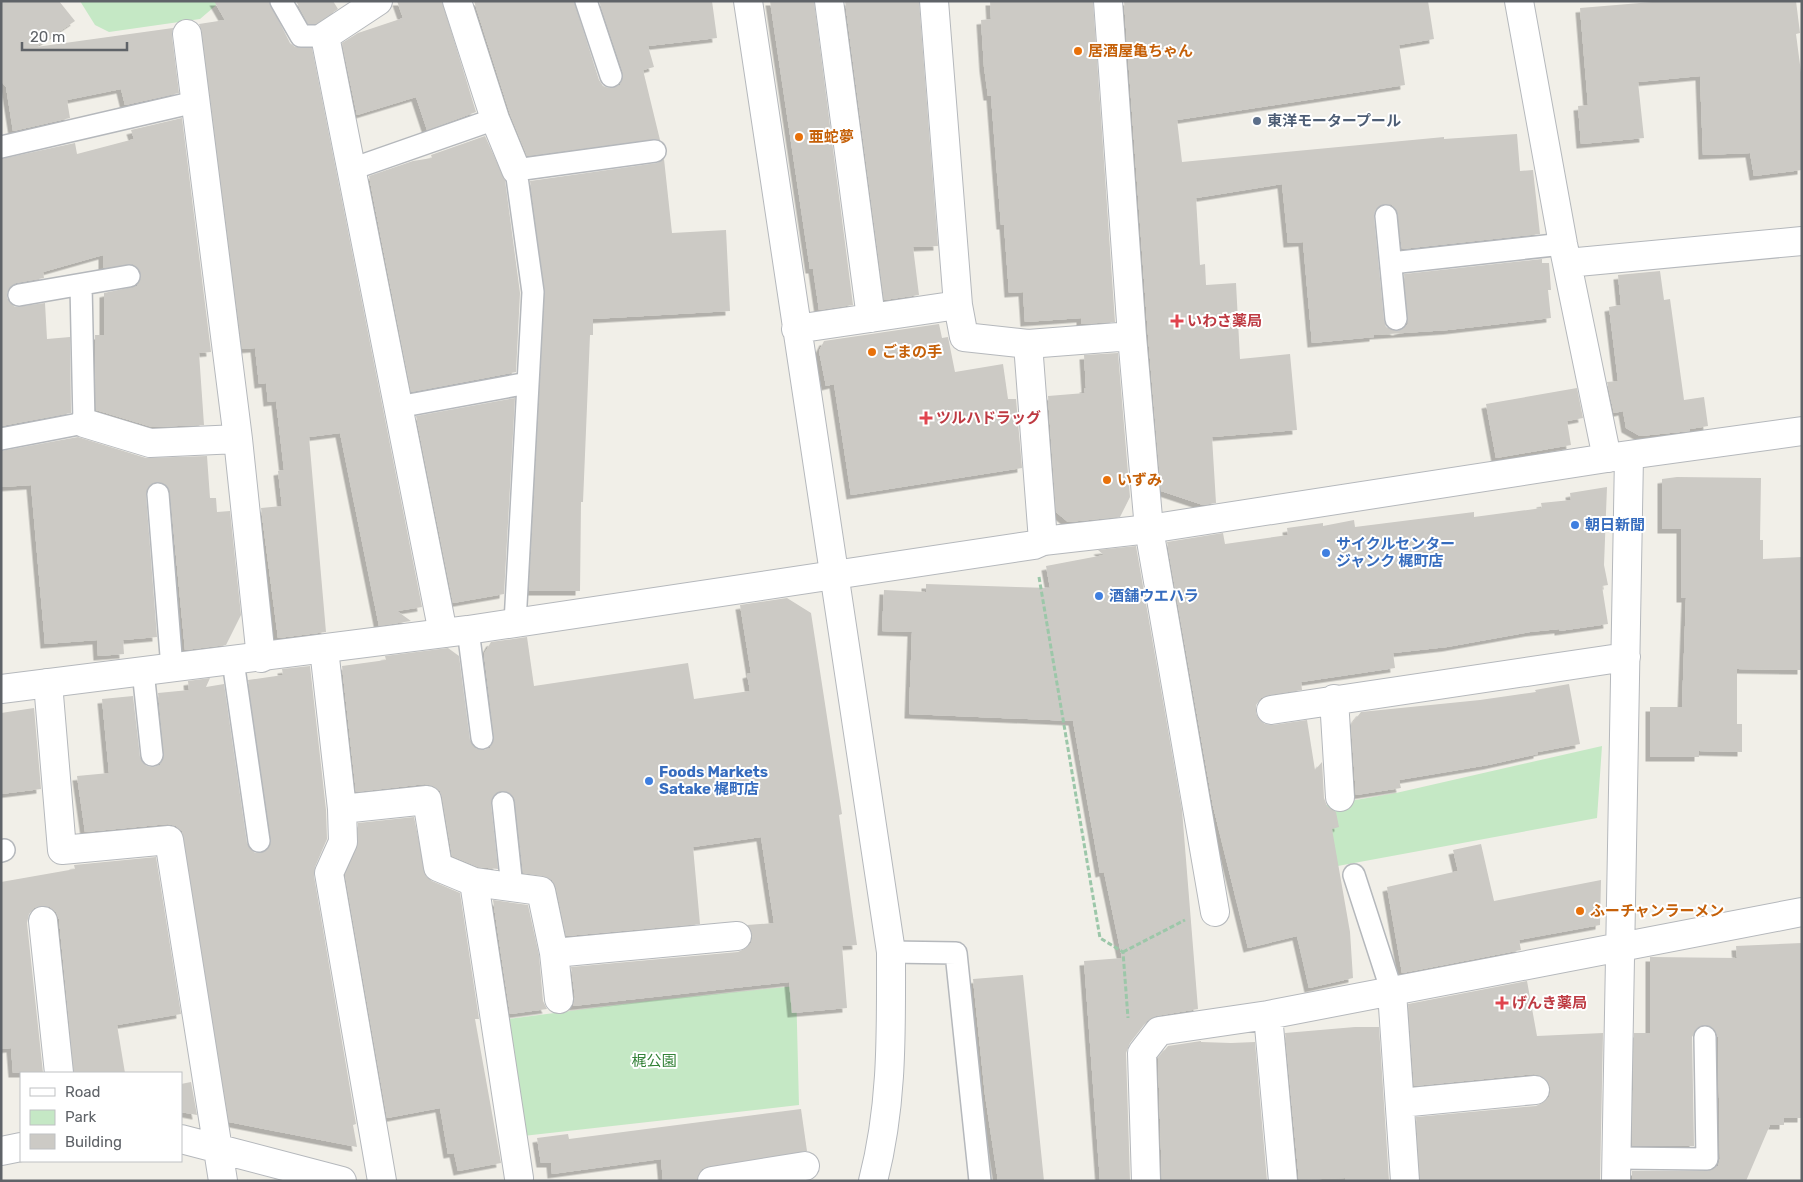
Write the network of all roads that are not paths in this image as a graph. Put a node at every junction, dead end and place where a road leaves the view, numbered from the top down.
1 (281, 1) edge
2 (378, 1) edge
3 (457, 1) edge
4 (586, 1) edge
5 (748, 1) edge
6 (829, 1) edge
7 (934, 1) edge
8 (1108, 1) edge
9 (1519, 1) edge
10 (187, 34) dead end
11 (325, 36) junction
12 (611, 76) dead end
13 (195, 102) junction
14 (495, 119) junction
15 (1, 147) edge
16 (655, 151) dead end
17 (352, 169) junction
18 (516, 170) junction
19 (1386, 216) dead end
20 (1802, 241) edge
21 (1565, 254) junction
22 (1391, 263) junction
23 (129, 276) dead end
24 (80, 285) junction
25 (19, 295) dead end
26 (958, 305) junction
27 (872, 318) junction
28 (1396, 319) dead end
29 (796, 329) junction
30 (1132, 336) junction
31 (1028, 344) junction
32 (528, 383) junction
33 (398, 407) junction
34 (84, 423) junction
35 (1802, 431) edge
36 (1, 439) edge
37 (238, 439) junction
38 (1618, 457) junction
39 (158, 494) dead end
40 (1150, 529) junction
41 (1039, 543) junction
42 (834, 574) junction
43 (516, 623) junction
44 (455, 631) junction
45 (324, 649) junction
46 (1626, 657) junction
47 (260, 658) junction
48 (233, 661) junction
49 (172, 668) junction
50 (143, 671) junction
51 (48, 683) junction
52 (1, 689) edge
53 (1334, 699) junction
54 (1271, 710) dead end
55 (482, 738) dead end
56 (152, 756) dead end
57 (1340, 797) dead end
58 (503, 802) dead end
59 (342, 809) junction
60 (259, 841) dead end
61 (1354, 875) dead end
62 (474, 882) junction
63 (512, 887) junction
64 (1215, 912) road end
65 (1802, 912) edge
66 (43, 921) dead end
67 (737, 936) dead end
68 (1620, 949) junction
69 (891, 952) junction
70 (554, 953) junction
71 (1392, 992) junction
72 (559, 999) dead end
73 (1268, 1015) junction
74 (1705, 1037) dead end
75 (59, 1072) edge
76 (1536, 1090) dead end
77 (1400, 1103) junction
78 (182, 1139) edge
79 (20, 1148) edge
80 (218, 1150) junction
81 (1, 1151) edge
82 (805, 1166) dead end
83 (1616, 1169) edge
84 (522, 1180) edge
85 (223, 1181) edge
86 (342, 1181) edge
87 (382, 1181) edge
88 (712, 1181) edge
89 (873, 1181) edge
90 (980, 1181) edge
91 (1146, 1181) edge
92 (1283, 1181) edge
93 (1405, 1181) edge

1 - 11 lane
2 - 11 street
3 - 14 street
4 - 12 lane
5 - 29 street
6 - 27 street
7 - 26 street
8 - 30 street
9 - 21 street
10 - 13 street
11 - 17 street
13 - 15 lane
13 - 37 street
14 - 17 lane
14 - 18 street
16 - 18 lane
17 - 33 street
18 - 32 lane
19 - 22 lane
20 - 21 street
21 - 22 lane
21 - 38 street
22 - 28 lane
23 - 24 lane
24 - 25 lane
24 - 34 lane
26 - 27 street
26 - 31 street
27 - 29 street
29 - 42 street
30 - 31 street
30 - 40 street
31 - 41 street
32 - 33 lane
32 - 43 lane
33 - 44 street
34 - 36 lane
34 - 37 street
35 - 38 street
37 - 47 street
38 - 40 street
38 - 46 street
39 - 49 lane
40 - 41 street
40 - 64 street
41 - 42 street
42 - 43 street
42 - 69 street
43 - 44 street
44 - 45 street
44 - 55 lane
45 - 47 street
45 - 59 street
46 - 53 street
46 - 68 street
47 - 48 street
48 - 49 street
48 - 60 lane
49 - 50 street
50 - 51 street
50 - 56 lane
51 - 52 street
51 - 80 street
53 - 54 street
53 - 57 street
58 - 63 lane
59 - 62 street
59 - 87 street
61 - 71 lane
62 - 63 street
62 - 84 street
63 - 70 street
65 - 68 street
66 - 75 street
67 - 70 street
68 - 71 street
68 - 83 street
69 - 89 street
69 - 90 lane
70 - 72 street
71 - 73 street
71 - 77 street
73 - 91 street
73 - 92 street
74 - 83 lane
76 - 77 street
77 - 93 street
78 - 80 street
79 - 81 street
80 - 85 street
80 - 86 street
82 - 88 street

